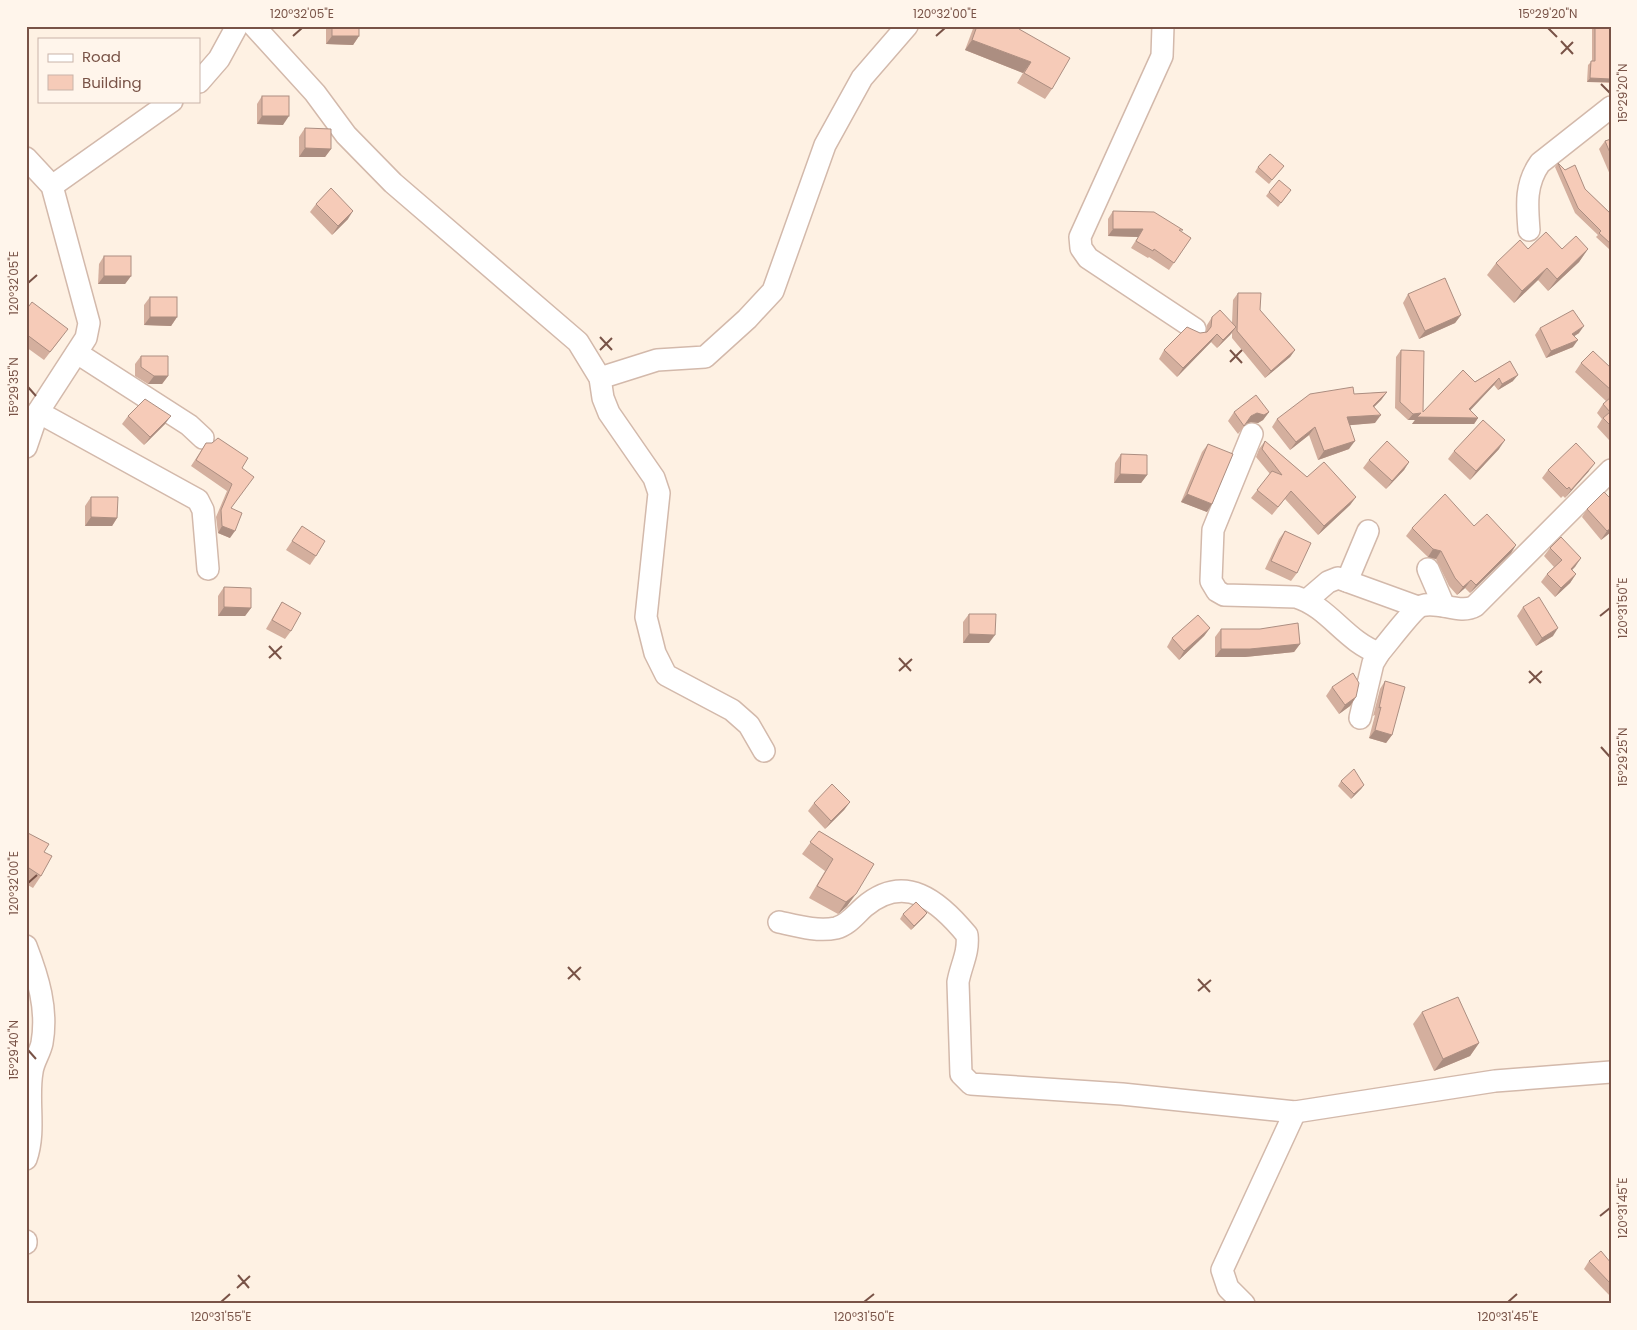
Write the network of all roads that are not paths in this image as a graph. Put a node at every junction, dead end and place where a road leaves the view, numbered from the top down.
1 (237, 26) edge
2 (254, 26) edge
3 (907, 26) edge
4 (1163, 26) edge
5 (200, 81) edge
6 (171, 102) edge
7 (1611, 107) edge
8 (26, 158) edge
9 (52, 186) junction
10 (1529, 230) dead end
11 (1195, 329) edge
12 (76, 353) junction
13 (600, 378) junction
14 (38, 412) junction
15 (1252, 434) dead end
16 (203, 438) dead end
17 (26, 447) edge
18 (1611, 470) edge
19 (1368, 530) dead end
20 (208, 569) dead end
21 (1428, 569) dead end
22 (1348, 581) junction
23 (1307, 600) junction
24 (1444, 606) junction
25 (1418, 607) junction
26 (1379, 652) junction
27 (1360, 718) dead end
28 (764, 751) dead end
29 (779, 922) dead end
30 (26, 946) edge
31 (1611, 1072) edge
32 (1295, 1112) junction
33 (26, 1159) edge
34 (1244, 1304) edge

1 - 5 street
2 - 13 street
3 - 13 street
4 - 11 street
6 - 9 street
7 - 10 street
8 - 9 street
9 - 12 street
12 - 14 street
12 - 16 street
13 - 28 street
14 - 17 street
14 - 20 street
15 - 23 street
18 - 24 street
19 - 22 street
21 - 24 street
22 - 23 street
22 - 25 street
23 - 26 street
24 - 25 street
25 - 26 street
26 - 27 street
29 - 32 street
30 - 33 street
31 - 32 street
32 - 34 street

